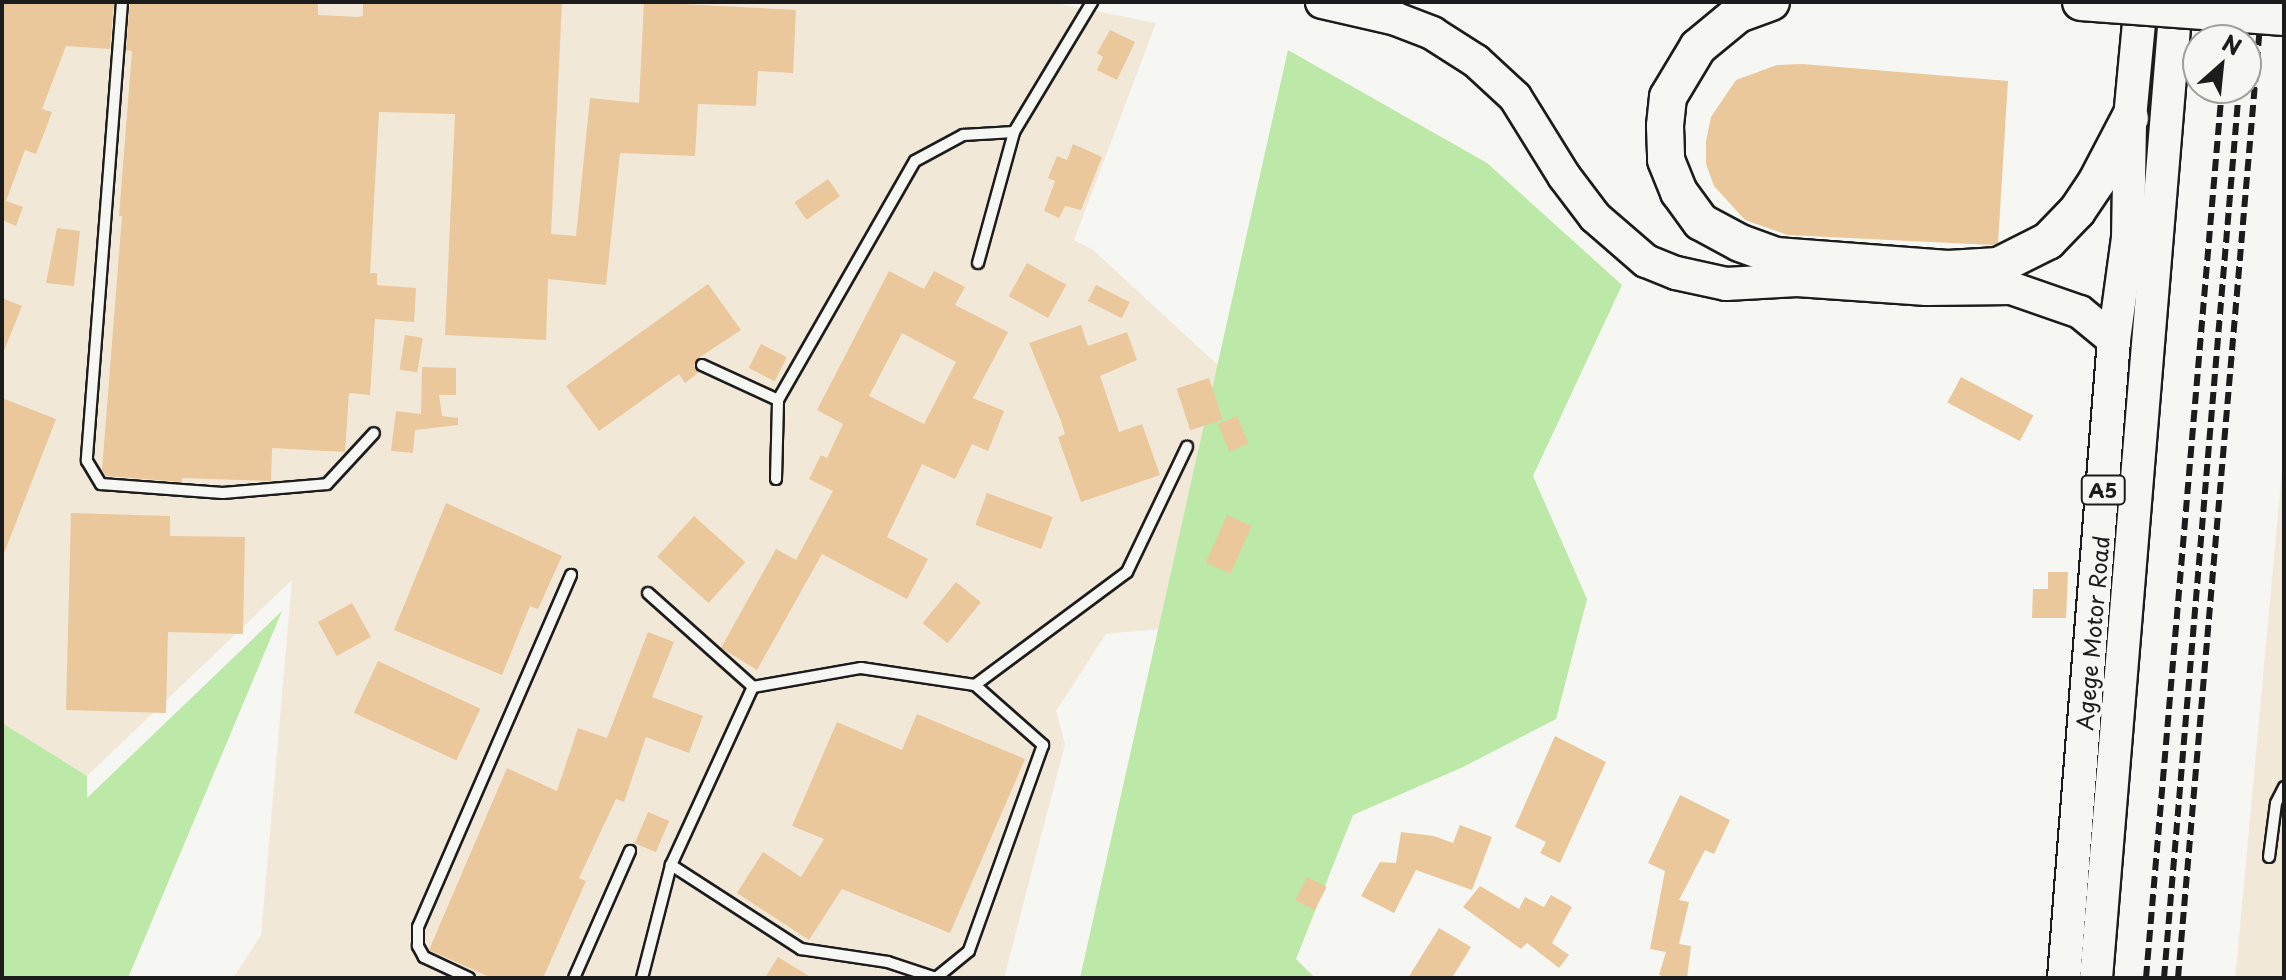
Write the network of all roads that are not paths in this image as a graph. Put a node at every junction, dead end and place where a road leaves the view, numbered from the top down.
1 (122, 2) edge
2 (1092, 2) edge
3 (1322, 2) edge
4 (1771, 2) edge
5 (2081, 2) edge
6 (2141, 2) edge
7 (2176, 2) edge
8 (2284, 17) edge
9 (2130, 118) junction
10 (1014, 132) junction
11 (978, 263) dead end
12 (2114, 340) junction
13 (702, 365) dead end
14 (778, 400) junction
15 (374, 433) dead end
16 (1187, 447) dead end
17 (776, 479) dead end
18 (571, 575) dead end
19 (648, 593) dead end
20 (975, 685) junction
21 (753, 687) junction
22 (2114, 763) junction
23 (2081, 766) junction
24 (2284, 787) edge
25 (630, 851) dead end
26 (2269, 857) dead end
27 (671, 865) junction
28 (469, 978) edge
29 (574, 978) edge
30 (642, 978) edge
31 (2064, 978) edge
32 (2096, 978) edge

1 - 15 lane
2 - 10 lane
3 - 12 main road
4 - 9 highway
5 - 8 highway, bridge
6 - 9 main road, Agege Motor Road / A5
7 - 22 main road, Agege Motor Road / A5
9 - 12 main road, Agege Motor Road / A5
10 - 11 lane
10 - 14 lane
12 - 23 main road, Agege Motor Road / A5
13 - 14 lane
14 - 17 lane
16 - 20 lane
18 - 28 lane
19 - 21 lane
20 - 21 lane
20 - 27 lane
21 - 27 lane
22 - 23 main road
22 - 32 main road, Agege Motor Road / A5
23 - 31 main road, Agege Motor Road / A5
24 - 26 lane
25 - 29 lane
27 - 30 lane

